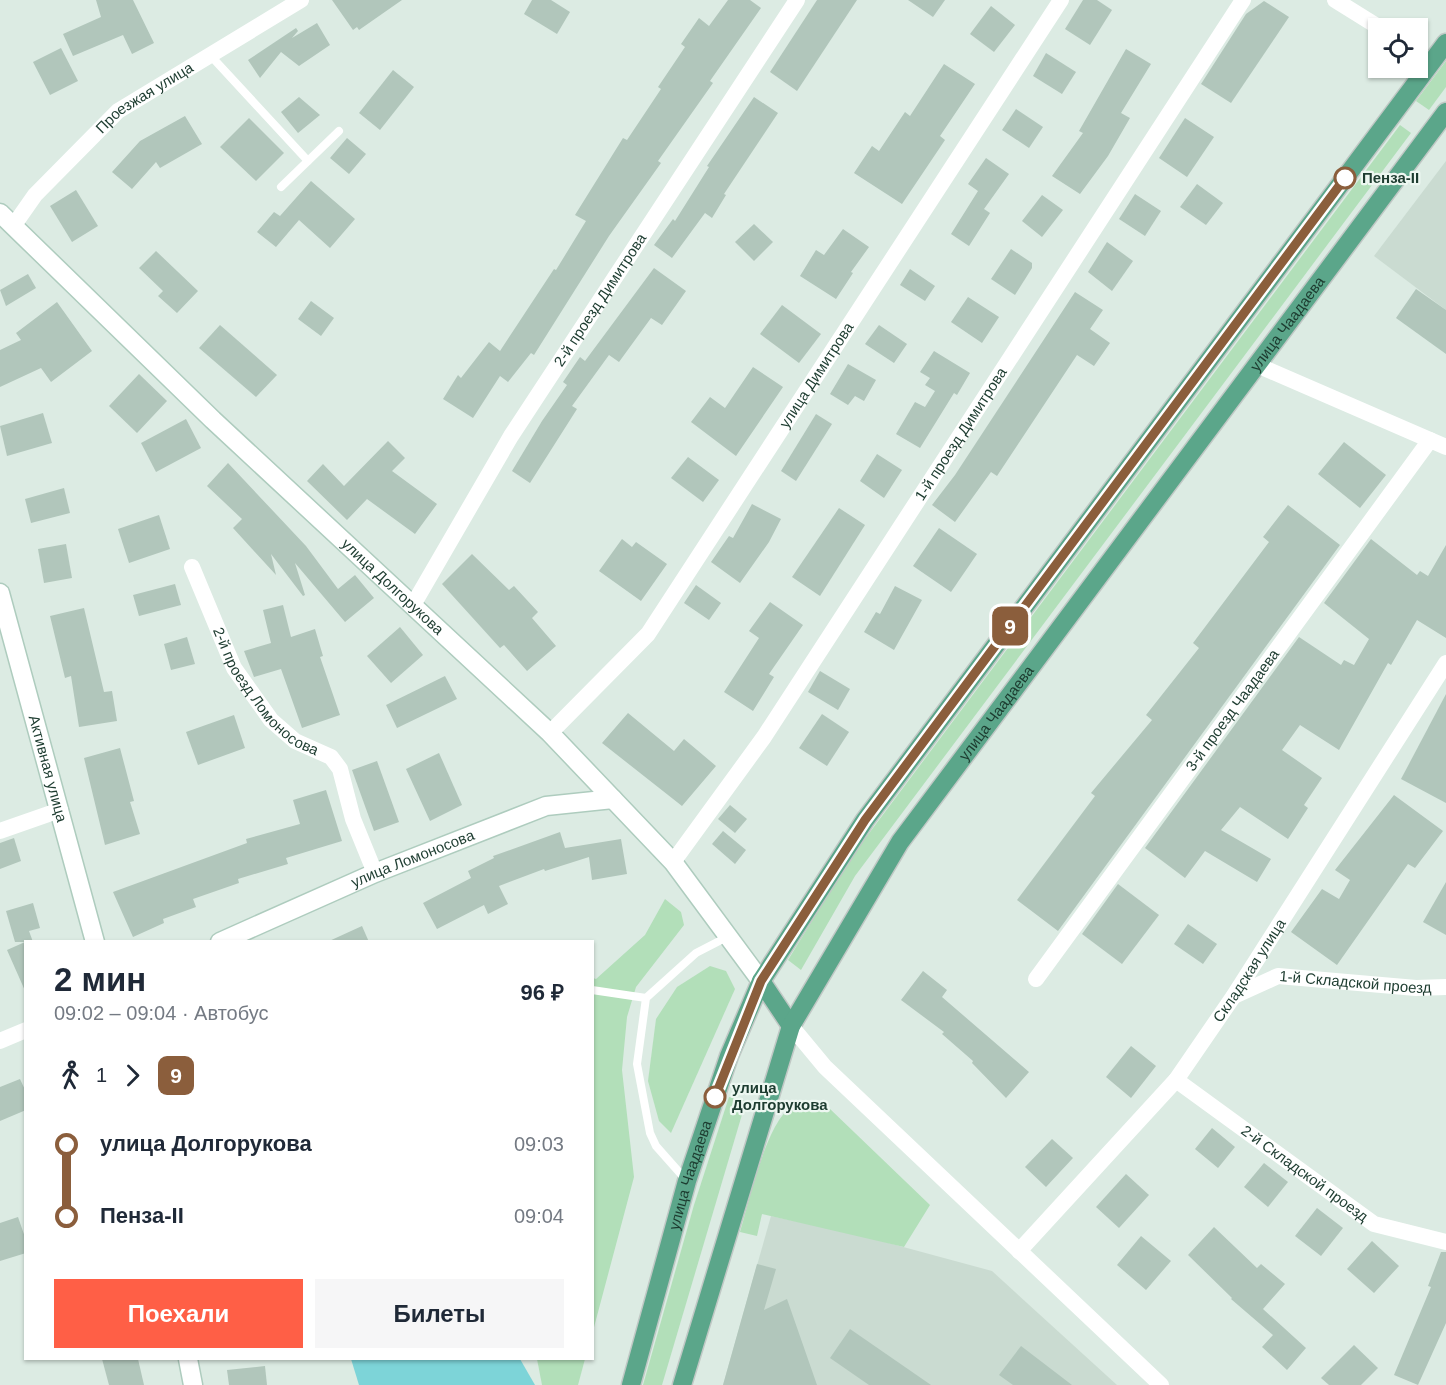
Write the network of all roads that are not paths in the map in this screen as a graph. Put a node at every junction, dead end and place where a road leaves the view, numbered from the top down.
1 (301, 0) edge
2 (797, 0) edge
3 (1061, 0) edge
4 (1243, 0) edge
5 (1335, 0) edge
6 (1368, 21) edge
7 (1446, 43) edge
8 (210, 55) junction
9 (1428, 58) edge
10 (1411, 78) edge
11 (1446, 112) edge
12 (339, 131) dead end
13 (308, 161) junction
14 (281, 187) dead end
15 (0, 213) edge
16 (14, 225) junction
17 (1257, 365) junction
18 (1430, 440) junction
19 (1446, 447) edge
20 (192, 567) dead end
21 (0, 593) edge
22 (413, 605) junction
23 (4, 620) edge
24 (1446, 663) edge
25 (550, 733) junction
26 (613, 799) junction
27 (60, 810) junction
28 (0, 831) edge
29 (673, 862) junction
30 (375, 873) junction
31 (729, 936) junction
32 (94, 940) edge
33 (224, 940) edge
34 (1036, 979) dead end
35 (761, 981) junction
36 (1446, 987) edge
37 (594, 990) edge
38 (1233, 997) junction
39 (646, 998) junction
40 (791, 1026) junction
41 (24, 1031) edge
42 (0, 1041) edge
43 (1176, 1080) junction
44 (687, 1181) junction
45 (1446, 1242) edge
46 (1019, 1251) junction
47 (188, 1360) edge
48 (1152, 1382) edge
49 (193, 1385) edge
50 (631, 1385) edge
51 (682, 1385) edge

1 - 8 street, Проезжая улица
2 - 22 street, 2-й проезд Димитрова
3 - 25 street, улица Димитрова
4 - 29 street, 1-й проезд Димитрова
5 - 6 street
7 - 9 main road, улица Чаадаева
8 - 13 lane
8 - 16 street, Проезжая улица
10 - 35 main road, улица Чаадаева
11 - 17 main road, улица Чаадаева
12 - 13 lane
13 - 14 lane
15 - 16 main road, улица Долгорукова
16 - 22 main road, улица Долгорукова
17 - 18 street
17 - 40 main road, улица Чаадаева
18 - 19 street
18 - 34 street, 3-й проезд Чаадаева
20 - 30 street, 2-й проезд Ломоносова
21 - 23 main road, Активная улица
22 - 25 main road, улица Долгорукова
23 - 27 main road, Активная улица
24 - 38 street, Складская улица
25 - 26 main road, улица Долгорукова
26 - 29 main road, улица Долгорукова
26 - 30 main road, улица Ломоносова
27 - 28 street
27 - 32 main road, Активная улица
29 - 31 main road, улица Долгорукова
30 - 33 main road, улица Ломоносова
31 - 35 main road, улица Долгорукова
31 - 39 lane
35 - 40 main road
35 - 44 main road, улица Чаадаева
36 - 38 street, 1-й Складской проезд
37 - 39 lane
38 - 43 street, Складская улица
39 - 44 lane
40 - 46 street
40 - 51 main road, улица Чаадаева
41 - 42 street
43 - 45 street, 2-й Складской проезд
43 - 46 street, Складская улица
44 - 50 main road, улица Чаадаева
46 - 48 street
47 - 49 main road

